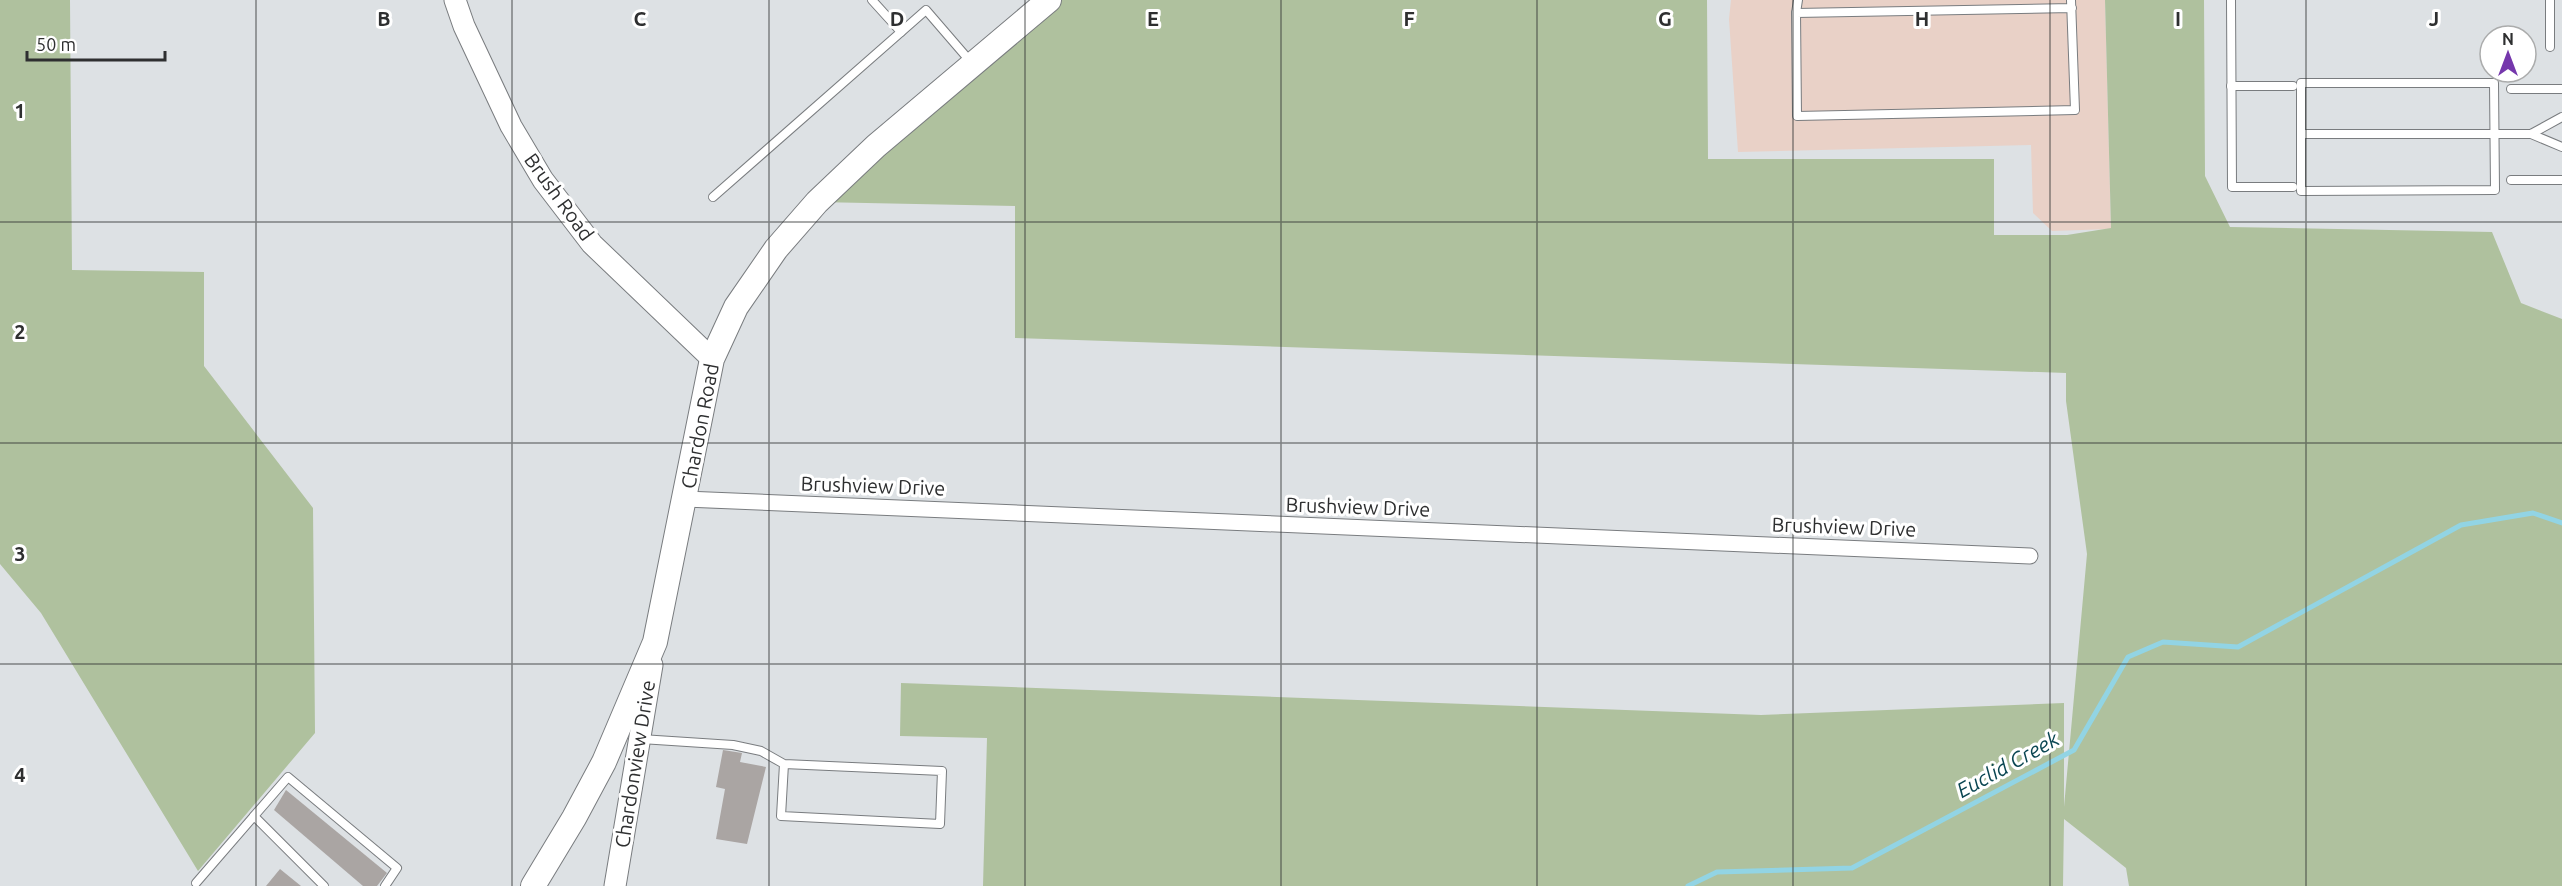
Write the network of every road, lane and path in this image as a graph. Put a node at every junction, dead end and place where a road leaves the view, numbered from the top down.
1 (455, 0) edge
2 (872, 0) edge
3 (1049, 0) edge
4 (1798, 0) edge
5 (2231, 0) edge
6 (2550, 0) edge
7 (2071, 4) edge
8 (1796, 13) junction
9 (901, 32) junction
10 (2550, 47) dead end
11 (973, 65) junction
12 (2231, 86) junction
13 (2293, 86) dead end
14 (2511, 89) dead end
15 (2562, 89) edge
16 (2562, 117) edge
17 (2301, 134) junction
18 (2494, 134) junction
19 (2531, 134) junction
20 (2562, 147) edge
21 (2511, 180) dead end
22 (2562, 180) edge
23 (2293, 187) dead end
24 (713, 197) dead end
25 (712, 359) junction
26 (685, 499) junction
27 (2030, 556) dead end
28 (655, 642) junction
29 (639, 739) junction
30 (784, 764) junction
31 (254, 816) junction
32 (196, 884) dead end
33 (324, 886) edge
34 (386, 886) edge
35 (533, 886) edge
36 (615, 886) edge

1 - 25 street, Brush Road
2 - 9 lane
3 - 11 main road, Chardon Road
4 - 8 lane
5 - 12 lane
6 - 10 lane
7 - 8 lane
7 - 8 lane
9 - 11 lane
9 - 24 lane
11 - 25 main road, Chardon Road
12 - 13 lane
12 - 23 lane
14 - 15 lane
16 - 19 lane
17 - 18 lane
17 - 18 lane
17 - 18 lane
18 - 19 lane
19 - 20 lane
21 - 22 lane
25 - 26 main road, Chardon Road
26 - 27 street, Brushview Drive
26 - 28 main road, Chardon Road
28 - 29 street, Chardonview Drive
28 - 35 main road, Chardon Road
29 - 30 lane
29 - 36 street, Chardonview Drive
30 - 30 lane
31 - 32 lane
31 - 33 lane
31 - 34 lane

